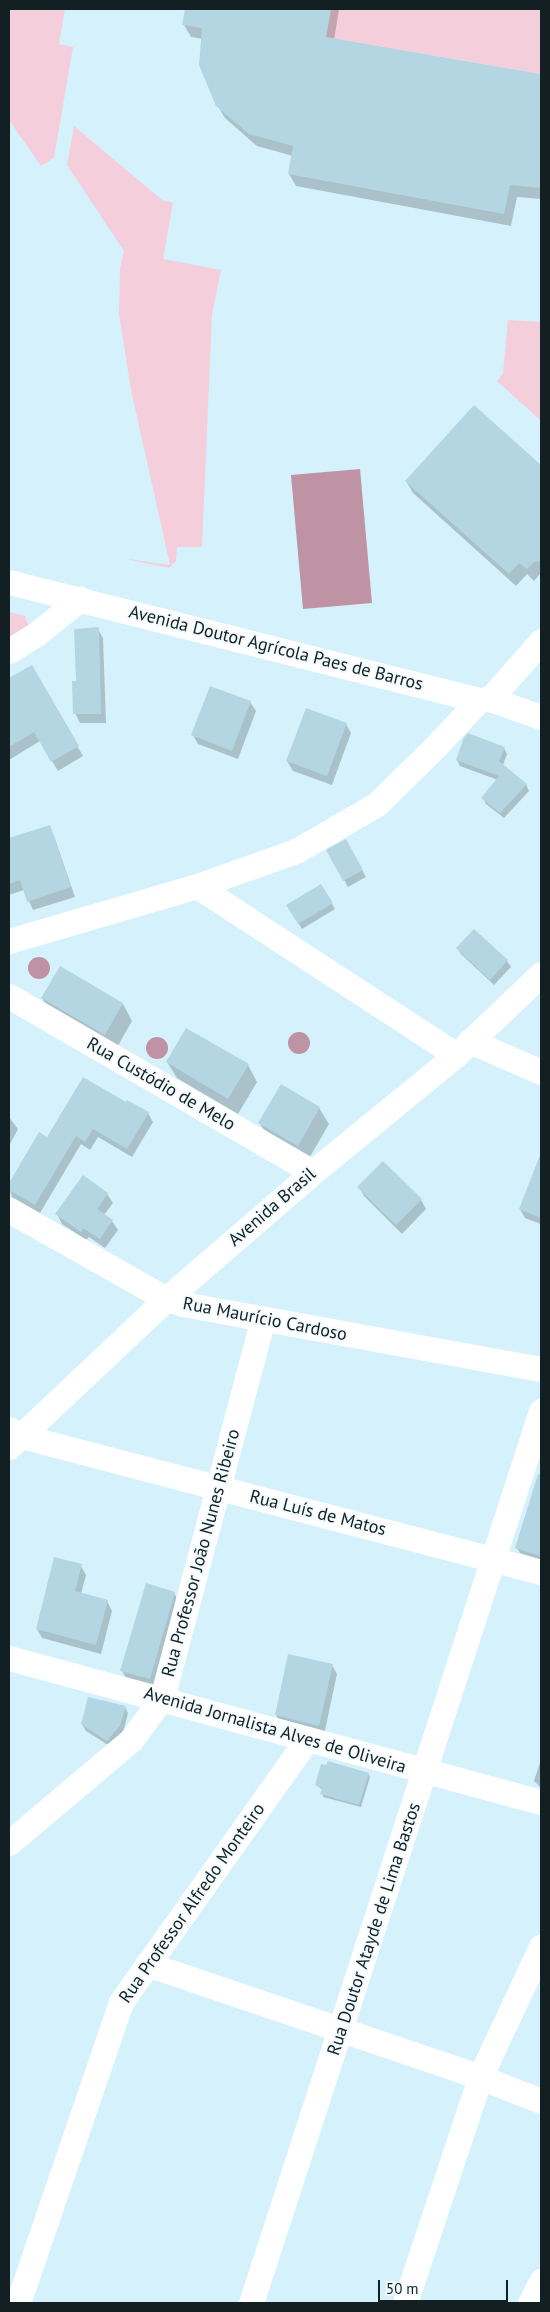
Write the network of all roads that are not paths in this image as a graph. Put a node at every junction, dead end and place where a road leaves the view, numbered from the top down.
1 (9, 582) edge
2 (80, 599) junction
3 (541, 641) edge
4 (9, 651) edge
5 (485, 700) junction
6 (541, 716) edge
7 (197, 886) junction
8 (9, 941) edge
9 (541, 974) edge
10 (9, 996) edge
11 (463, 1048) junction
12 (541, 1072) edge
13 (313, 1172) junction
14 (9, 1210) edge
15 (166, 1299) junction
16 (263, 1319) junction
17 (541, 1370) edge
18 (541, 1411) edge
19 (13, 1438) edge
20 (218, 1488) junction
21 (495, 1558) junction
22 (541, 1572) edge
23 (9, 1658) edge
24 (162, 1698) junction
25 (307, 1739) junction
26 (425, 1772) junction
27 (541, 1802) edge
28 (9, 1843) edge
29 (541, 1947) edge
30 (147, 1964) junction
31 (341, 2031) junction
32 (480, 2077) junction
33 (541, 2101) edge
34 (541, 2281) edge
35 (18, 2303) edge
36 (251, 2303) edge
37 (405, 2303) edge
38 (530, 2303) edge

1 - 2 street, Avenida Doutor Agrícola Paes de Barros
2 - 4 street
2 - 5 street, Avenida Doutor Agrícola Paes de Barros
3 - 5 street
5 - 6 street, Avenida Doutor Agrícola Paes de Barros
5 - 7 street
7 - 8 street
7 - 11 street
9 - 11 street, Avenida Brasil
10 - 13 street, Rua Custódio de Melo
11 - 12 street
11 - 13 street, Avenida Brasil
13 - 15 street, Avenida Brasil
14 - 15 street, Rua Maurício Cardoso
15 - 16 street, Rua Maurício Cardoso
15 - 19 street, Avenida Brasil
16 - 17 street, Rua Maurício Cardoso
16 - 20 street, Rua Professor João Nunes Ribeiro
18 - 21 street, Rua Doutor Atayde de Lima Bastos
19 - 20 street, Rua Luís de Matos
20 - 21 street, Rua Luís de Matos
20 - 24 street, Rua Professor João Nunes Ribeiro
21 - 22 street, Rua Luís de Matos
21 - 26 street, Rua Doutor Atayde de Lima Bastos
23 - 24 street, Avenida Jornalista Alves de Oliveira
24 - 25 street, Avenida Jornalista Alves de Oliveira
24 - 28 street, Rua Professor João Nunes Ribeiro
25 - 26 street, Avenida Jornalista Alves de Oliveira
25 - 30 street, Rua Professor Alfredo Monteiro
26 - 27 street, Avenida Jornalista Alves de Oliveira
26 - 31 street, Rua Doutor Atayde de Lima Bastos
29 - 32 street
30 - 31 street
30 - 35 street, Rua Professor Alfredo Monteiro
31 - 32 street
31 - 36 street, Rua Doutor Atayde de Lima Bastos
32 - 33 street
32 - 37 street
34 - 38 street

